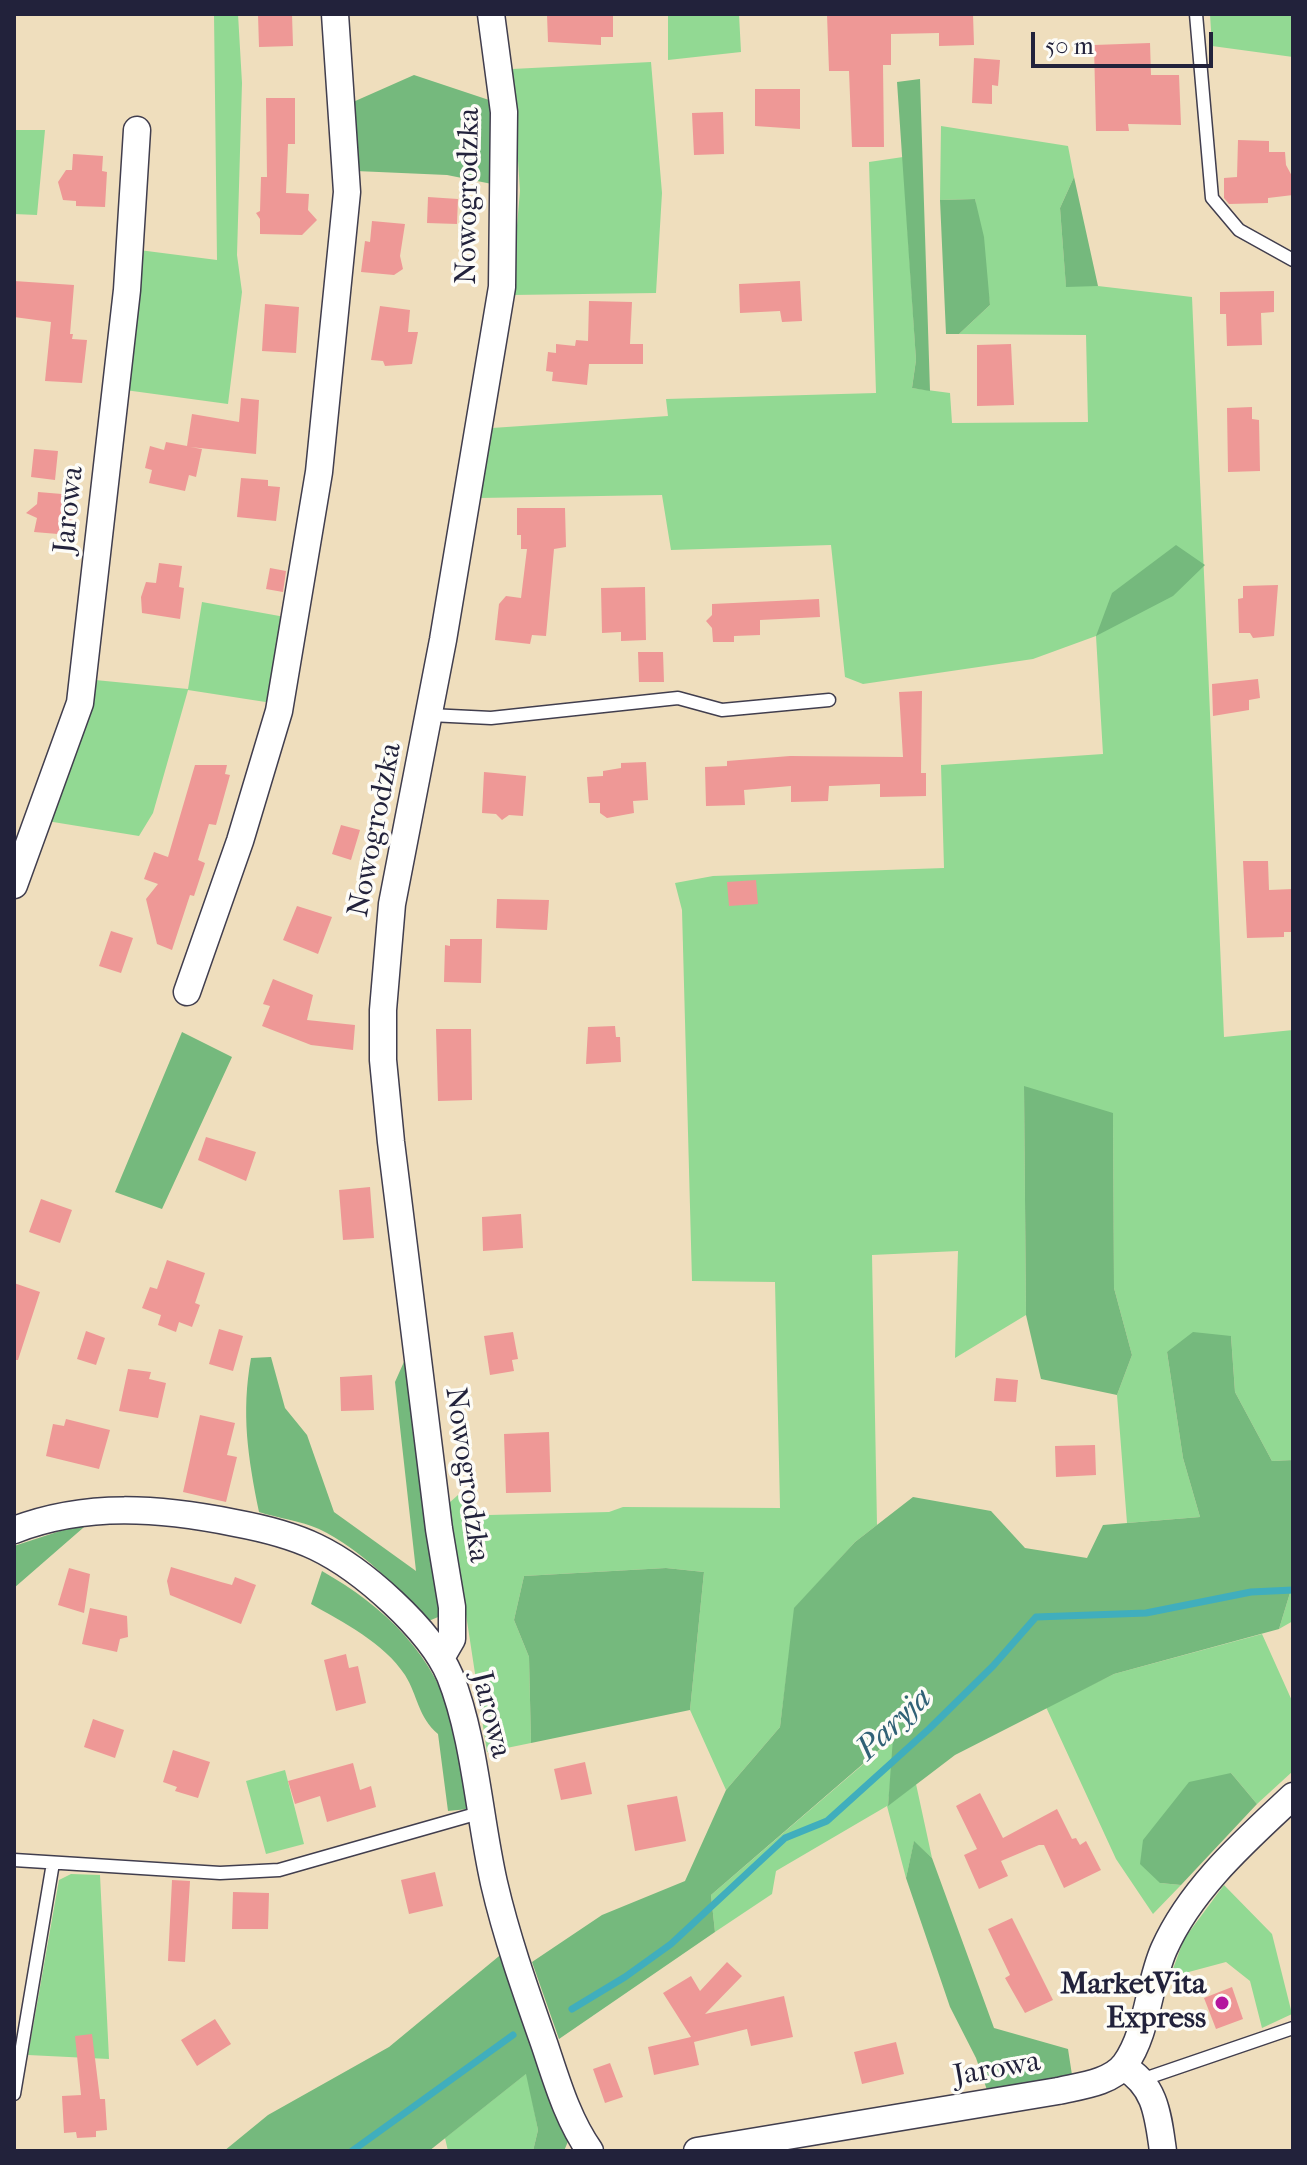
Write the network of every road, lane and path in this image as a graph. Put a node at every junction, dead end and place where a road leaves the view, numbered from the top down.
1 (335, 14) edge
2 (491, 14) edge
3 (1196, 14) edge
4 (137, 130) dead end
5 (1293, 260) edge
6 (829, 700) dead end
7 (430, 715) junction
8 (14, 885) edge
9 (187, 992) dead end
10 (14, 1530) edge
11 (441, 1658) junction
12 (1293, 1796) edge
13 (479, 1813) junction
14 (14, 1860) edge
15 (53, 1863) junction
16 (1293, 2028) edge
17 (1133, 2073) junction
18 (14, 2094) edge
19 (590, 2151) edge
20 (697, 2151) edge
21 (1163, 2151) edge

1 - 9 street
2 - 7 street, Nowogrodzka
3 - 5 lane
4 - 8 street, Jarowa
6 - 7 lane
7 - 11 street, Nowogrodzka
10 - 11 street, Jarowa
11 - 13 street, Jarowa
12 - 17 street
13 - 15 lane
13 - 19 street, Jarowa
14 - 15 lane
15 - 18 lane
16 - 17 lane
17 - 20 street, Jarowa
17 - 21 street

